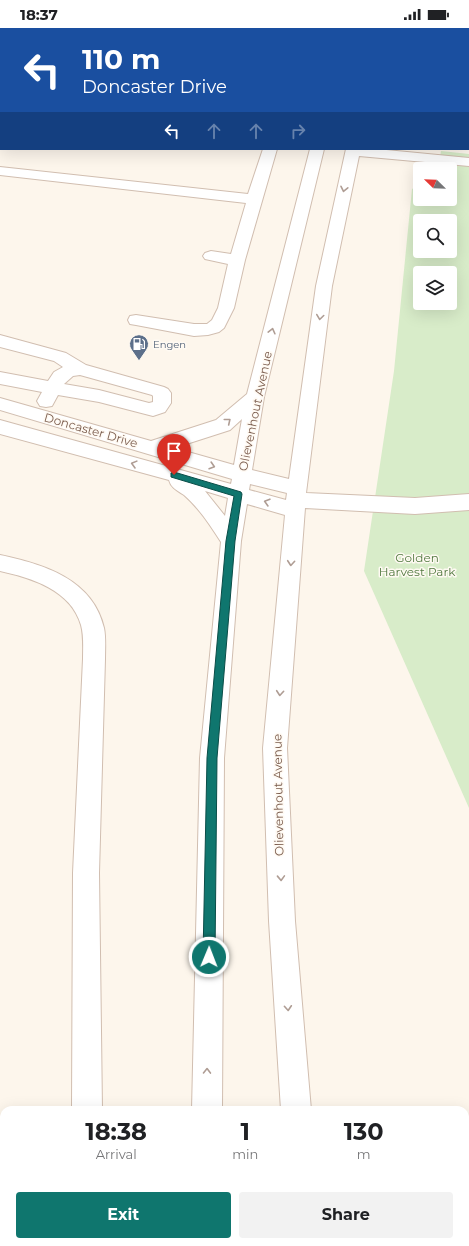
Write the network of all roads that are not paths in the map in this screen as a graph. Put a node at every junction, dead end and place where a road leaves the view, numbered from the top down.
1 (270, 150) edge
2 (317, 150) edge
3 (352, 150) edge
4 (469, 162) edge
5 (0, 170) edge
6 (254, 199) junction
7 (211, 256) dead end
8 (237, 260) junction
9 (136, 320) dead end
10 (0, 341) edge
11 (80, 370) junction
12 (0, 378) edge
13 (53, 388) junction
14 (255, 397) junction
15 (0, 404) edge
16 (39, 415) junction
17 (0, 427) edge
18 (152, 448) junction
19 (162, 471) junction
20 (240, 485) junction
21 (296, 500) junction
22 (469, 502) edge
23 (231, 541) junction
24 (0, 563) edge
25 (87, 1106) edge
26 (206, 1106) edge
27 (296, 1106) edge

1 - 6 street
14 -> 2 street, Olievenhout Avenue
3 - 4 street
3 -> 21 street, Olievenhout Avenue
5 - 6 street
6 - 8 street
7 - 8 street
8 - 9 street
10 - 11 street
11 - 13 street
11 - 13 street
12 - 13 street
13 - 16 street
18 -> 14 street
14 - 20 street, Olievenhout Avenue
15 - 16 street, Doncaster Drive
16 - 18 street, Doncaster Drive
19 -> 17 street, Doncaster Drive
18 -> 20 street, Doncaster Drive
19 - 20 street, Doncaster Drive
19 - 23 street
20 - 21 street, Doncaster Drive
20 - 23 street, Olievenhout Avenue
21 - 22 street, Doncaster Drive
21 -> 27 street, Olievenhout Avenue
26 -> 23 street, Olievenhout Avenue
24 - 25 street

